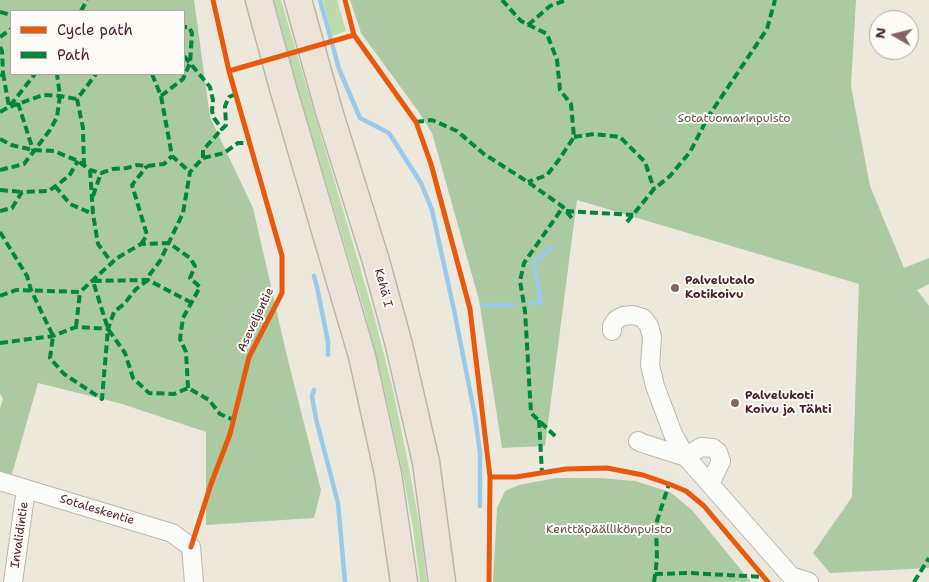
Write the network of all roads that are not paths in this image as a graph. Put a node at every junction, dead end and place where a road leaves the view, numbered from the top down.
1 (259, 0) edge
2 (298, 0) edge
3 (612, 331) dead end
4 (638, 440) dead end
5 (686, 457) junction
6 (0, 481) edge
7 (710, 484) junction
8 (26, 489) junction
9 (13, 582) edge
10 (194, 582) edge
11 (404, 582) edge
12 (442, 582) edge
13 (809, 582) edge

1 - 11 highway
2 - 12 highway, Kehä I
3 - 5 street
4 - 5 street
5 - 7 street
5 - 7 street
6 - 8 street, Sotaleskentie
7 - 13 street
8 - 9 street, Invalidintie
8 - 10 street, Sotaleskentie

